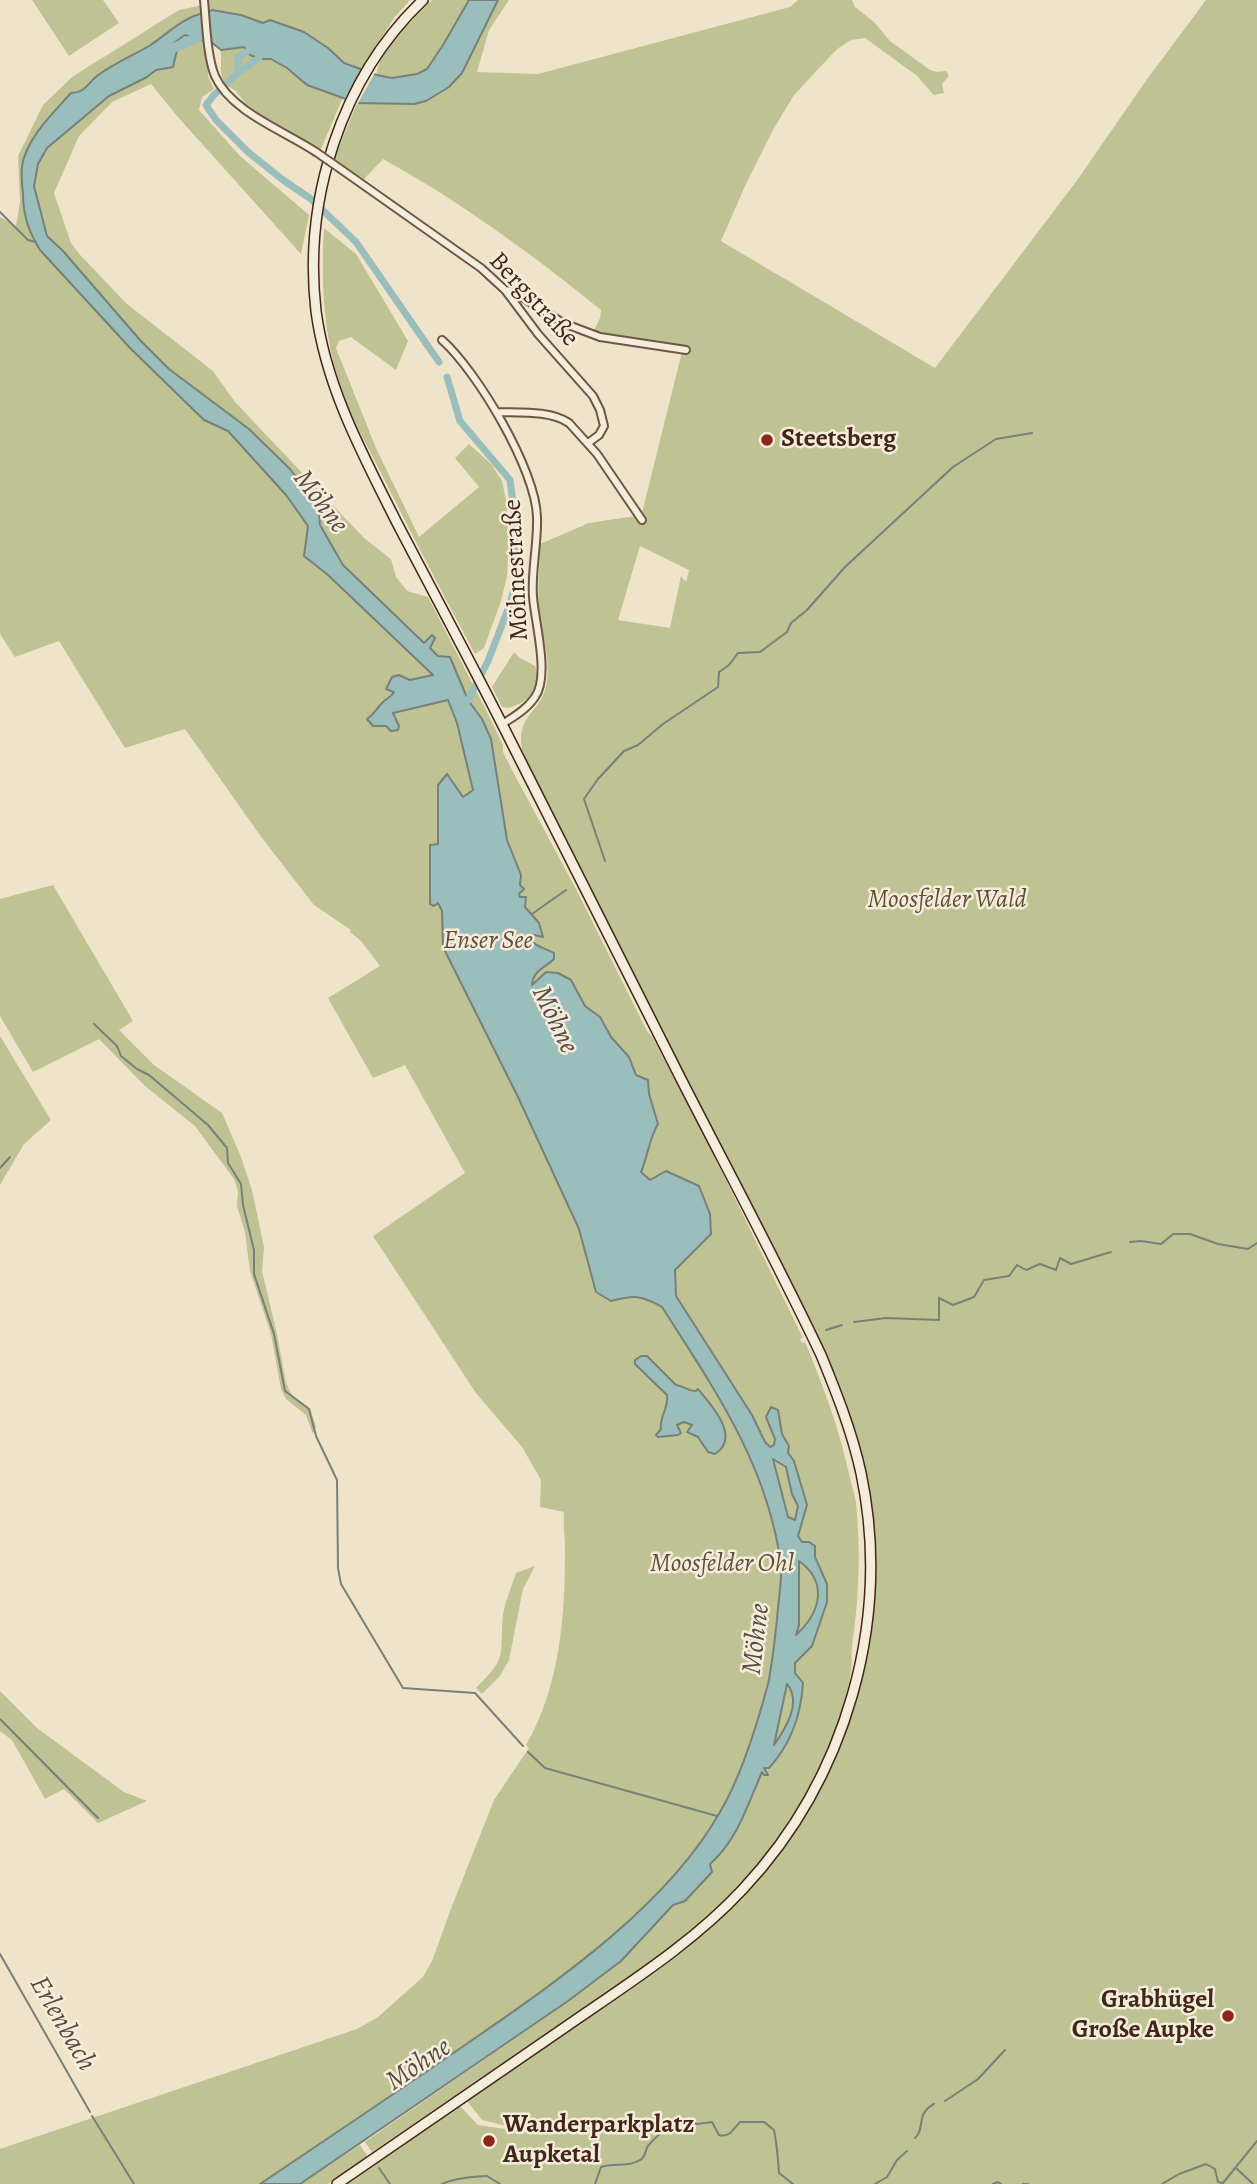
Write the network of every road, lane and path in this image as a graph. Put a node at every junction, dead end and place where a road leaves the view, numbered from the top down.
1 (422, 0) edge
2 (204, 2) edge
3 (505, 290) junction
4 (442, 340) dead end
5 (686, 351) dead end
6 (496, 412) junction
7 (588, 443) junction
8 (642, 520) dead end
9 (502, 724) junction
10 (337, 2184) edge

1 - 9 main road
2 - 3 street, Bergstraße, bridge
3 - 5 street
3 - 7 street, Bergstraße
4 - 6 street, Möhnestraße
6 - 7 street
6 - 9 street, Möhnestraße
7 - 8 street
9 - 10 main road

